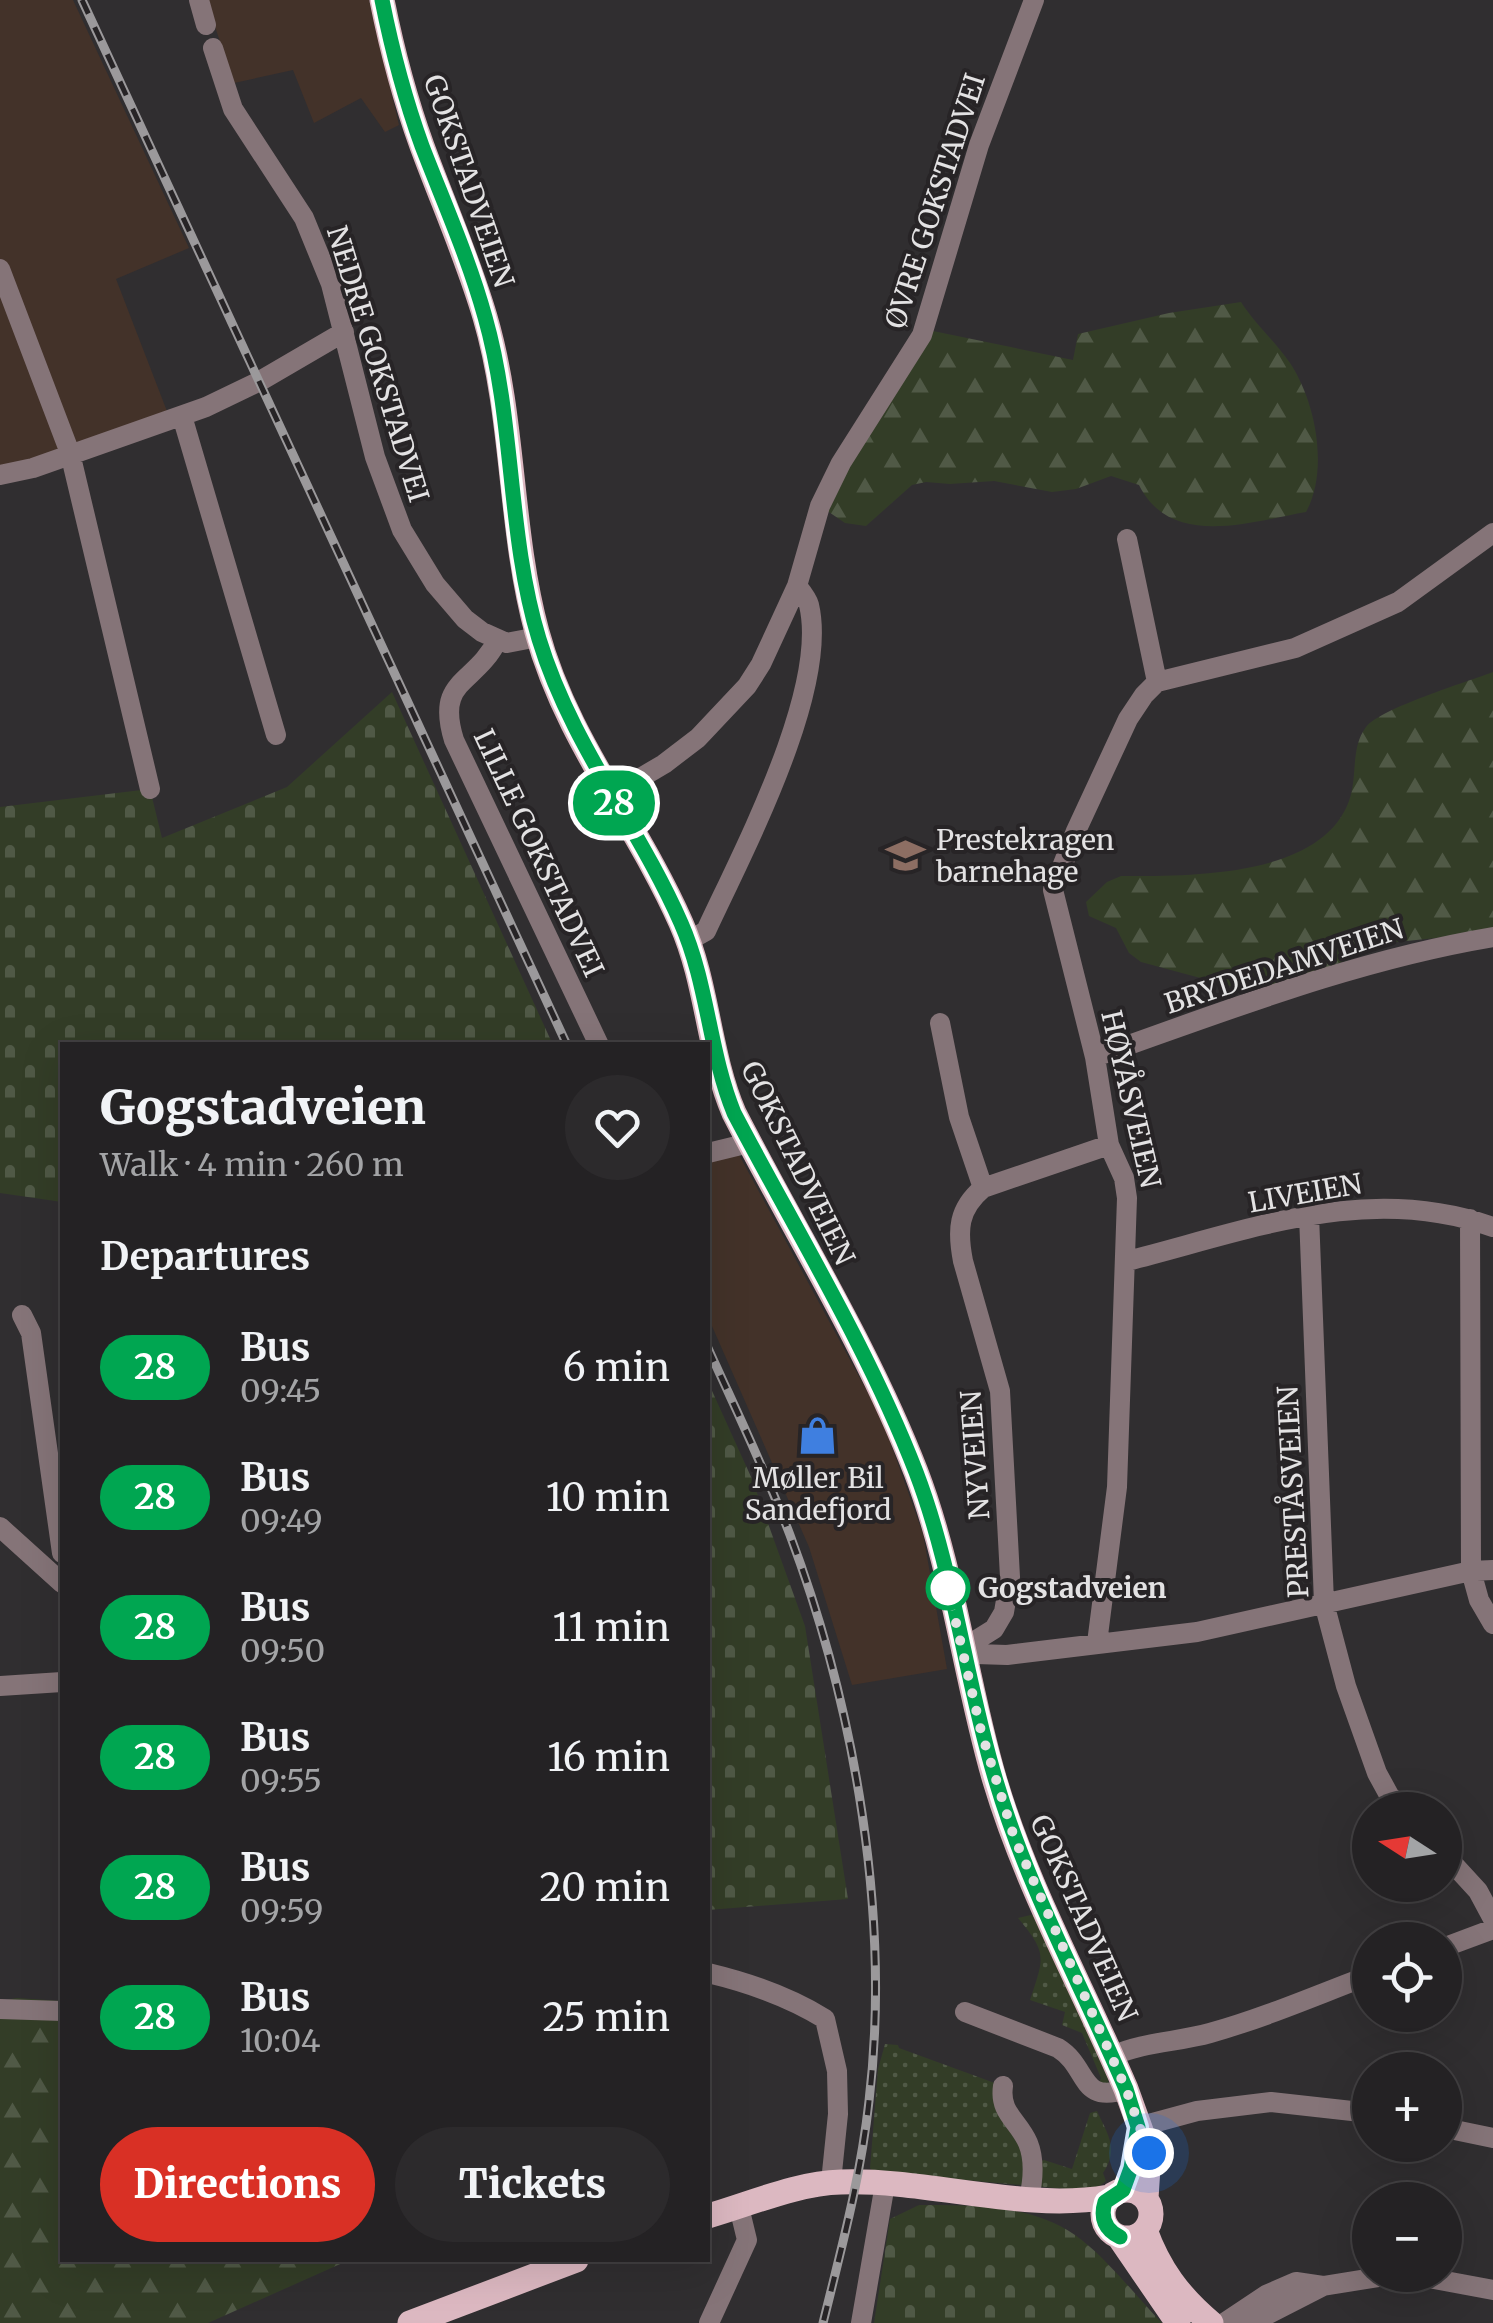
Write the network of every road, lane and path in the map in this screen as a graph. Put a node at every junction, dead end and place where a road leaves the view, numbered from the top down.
1 (200, 0) edge
2 (384, 0) edge
3 (1034, 0) edge
4 (206, 25) dead end
5 (213, 48) dead end
6 (0, 269) edge
7 (344, 332) junction
8 (182, 416) junction
9 (70, 453) junction
10 (0, 475) edge
11 (1493, 533) edge
12 (1127, 539) dead end
13 (797, 586) junction
14 (538, 637) junction
15 (498, 640) junction
16 (1158, 682) junction
17 (276, 735) dead end
18 (150, 790) dead end
19 (610, 796) junction
20 (1493, 938) edge
21 (688, 941) junction
22 (940, 1024) dead end
23 (598, 1042) edge
24 (1095, 1057) junction
25 (749, 1143) junction
26 (1109, 1145) junction
27 (710, 1153) edge
28 (982, 1188) junction
29 (1309, 1216) junction
30 (1470, 1218) junction
31 (1493, 1226) edge
32 (1127, 1262) junction
33 (22, 1315) dead end
34 (0, 1527) edge
35 (60, 1538) edge
36 (1493, 1570) edge
37 (1470, 1571) junction
38 (60, 1581) edge
39 (1324, 1604) junction
40 (1493, 1624) edge
41 (1097, 1643) junction
42 (962, 1650) junction
43 (60, 1682) edge
44 (0, 1686) edge
45 (1387, 1792) edge
46 (1462, 1874) edge
47 (1493, 1918) edge
48 (1493, 1929) edge
49 (1462, 1941) edge
50 (710, 1973) edge
51 (1352, 1982) edge
52 (0, 2009) edge
53 (60, 2012) edge
54 (965, 2012) dead end
55 (1112, 2056) junction
56 (1003, 2086) dead end
57 (1126, 2089) junction
58 (1352, 2112) edge
59 (1138, 2127) junction
60 (1462, 2132) edge
61 (1493, 2138) edge
62 (831, 2182) junction
63 (885, 2184) junction
64 (1126, 2195) junction
65 (1028, 2199) junction
66 (739, 2207) junction
67 (710, 2215) edge
68 (1145, 2230) junction
69 (1114, 2233) junction
70 (571, 2262) edge
71 (1352, 2281) edge
72 (1462, 2284) edge
73 (1324, 2286) junction
74 (1493, 2290) edge
75 (410, 2323) edge
76 (709, 2323) edge
77 (861, 2323) edge
78 (1178, 2323) edge
79 (1211, 2323) edge
80 (1224, 2323) edge
81 (1252, 2323) edge

1 - 4 street
2 - 14 main road, GOKSTADVEIEN
3 - 13 street, ØVRE GOKSTADVEI
5 - 7 street, NEDRE GOKSTADVEI
6 - 9 street
7 - 8 street
7 - 15 street, NEDRE GOKSTADVEI
8 - 9 street
8 - 17 street
9 - 10 street
9 - 18 street
11 - 16 street
12 - 16 street
13 - 19 street, ØVRE GOKSTADVEI
13 - 21 street
14 - 15 street
14 - 19 main road, GOKSTADVEIEN
15 - 23 street, LILLE GOKSTADVEI
16 - 24 street, HØYÅSVEIEN
19 - 21 main road, GOKSTADVEIEN
20 - 24 street, BRYDEDAMVEIEN
21 - 25 main road, GOKSTADVEIEN
22 - 28 street
24 - 26 street, HØYÅSVEIEN
25 - 27 street
25 - 42 main road, GOKSTADVEIEN
26 - 28 street
26 - 32 street, HØYÅSVEIEN
28 - 42 street, NYVEIEN
29 - 30 street, LIVEIEN
29 - 32 street, LIVEIEN
29 - 39 street, PRESTÅSVEIEN
30 - 31 street, LIVEIEN
30 - 37 street
32 - 41 street, HØYÅSVEIEN
33 - 35 street
34 - 38 street
36 - 37 street
37 - 39 street
37 - 40 street
39 - 41 street
39 - 45 street, PRESTÅSVEIEN
41 - 42 street
42 - 55 main road, GOKSTADVEIEN
43 - 44 street
46 - 47 street
48 - 49 street
50 - 62 street
51 - 55 street
52 - 53 street
54 - 57 street
55 - 57 main road, GOKSTADVEIEN
56 - 65 street
57 - 59 main road, GOKSTADVEIEN
58 - 59 street
59 - 64 main road, GOKSTADVEIEN
60 - 61 street
62 - 63 main road
62 - 66 main road
63 - 65 main road
63 - 77 street
64 - 65 main road
64 - 68 main road, GOKSTADVEIEN
64 - 69 main road, GOKSTADVEIEN
65 - 69 main road
66 - 67 main road
66 - 76 street
68 - 69 main road
68 - 79 main road
69 - 78 main road
70 - 75 main road
71 - 73 street
72 - 74 street
73 - 80 street
73 - 81 street

